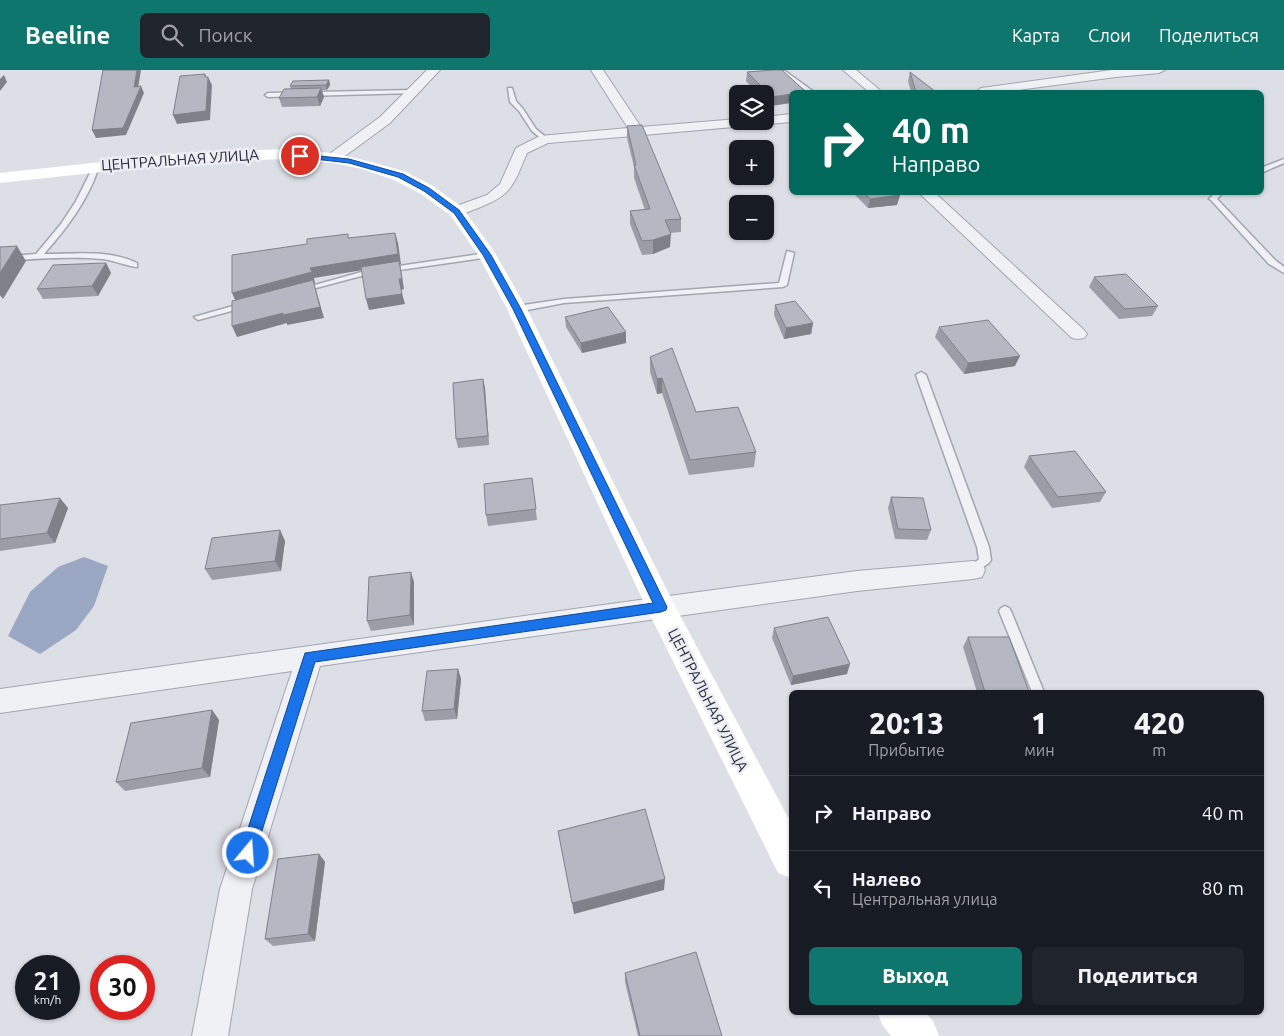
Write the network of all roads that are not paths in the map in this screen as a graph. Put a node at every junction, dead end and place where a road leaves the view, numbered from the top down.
1 (434, 70) edge
2 (597, 70) edge
3 (849, 70) edge
4 (1138, 70) edge
5 (1158, 70) edge
6 (784, 72) edge
7 (1119, 72) edge
8 (510, 89) dead end
9 (808, 90) edge
10 (874, 90) edge
11 (995, 90) edge
12 (412, 92) junction
13 (268, 95) dead end
14 (789, 118) edge
15 (774, 120) edge
16 (729, 124) edge
17 (638, 132) junction
18 (545, 139) junction
19 (332, 158) junction
20 (1284, 161) edge
21 (96, 166) junction
22 (1264, 171) edge
23 (0, 178) edge
24 (927, 195) edge
25 (1217, 195) edge
26 (456, 212) junction
27 (790, 253) dead end
28 (487, 255) junction
29 (38, 256) junction
30 (0, 259) edge
31 (134, 265) dead end
32 (1284, 271) edge
33 (291, 292) edge
34 (254, 302) edge
35 (517, 309) junction
36 (198, 317) dead end
37 (1078, 334) dead end
38 (921, 375) dead end
39 (973, 570) joint
40 (661, 607) junction
41 (1005, 611) dead end
42 (310, 657) junction
43 (1037, 690) edge
44 (0, 701) edge
45 (789, 852) edge
46 (900, 1015) edge
47 (210, 1036) edge
48 (918, 1036) edge

1 - 12 street
2 - 17 street
3 - 10 street
4 - 7 lane
5 - 7 street
6 - 9 lane
7 - 11 street
8 - 18 lane
12 - 13 lane
12 - 19 street
14 - 15 street
16 - 17 street
17 - 18 street
18 - 26 street
19 - 21 street, ЦЕНТРАЛЬНАЯ УЛИЦА
19 - 26 street, ЦЕНТРАЛЬНАЯ УЛИЦА
20 - 22 lane
21 - 23 street, ЦЕНТРАЛЬНАЯ УЛИЦА
21 - 29 lane
24 - 37 street
25 - 32 lane
26 - 28 street, ЦЕНТРАЛЬНАЯ УЛИЦА
27 - 35 lane
28 - 33 lane
28 - 35 street, ЦЕНТРАЛЬНАЯ УЛИЦА
29 - 30 lane
29 - 31 lane
34 - 36 lane
35 - 40 street, ЦЕНТРАЛЬНАЯ УЛИЦА
38 - 39 lane
39 - 40 street
40 - 42 street
40 - 45 street, ЦЕНТРАЛЬНАЯ УЛИЦА
41 - 43 lane
42 - 44 street
42 - 47 street
46 - 48 street

